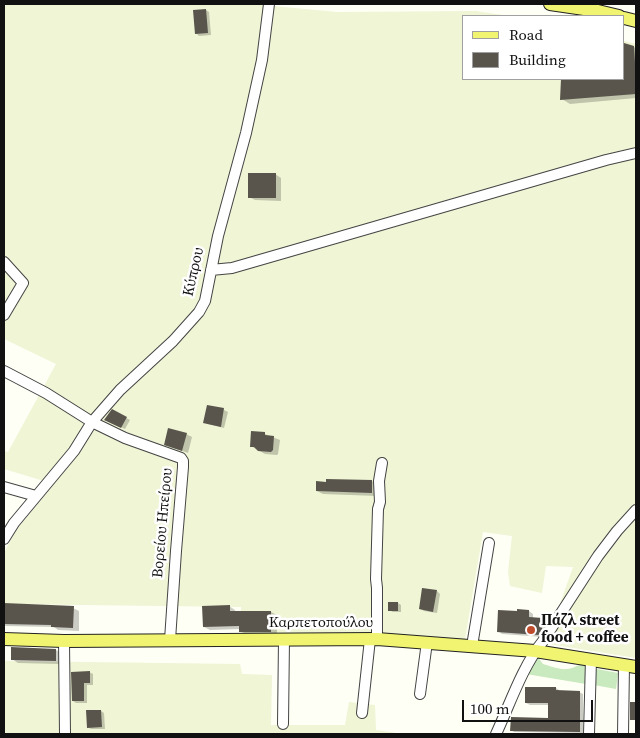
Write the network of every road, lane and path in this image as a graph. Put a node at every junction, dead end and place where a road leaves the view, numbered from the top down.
1 (269, 4) edge
2 (550, 4) edge
3 (615, 15) edge
4 (636, 153) edge
5 (4, 262) edge
6 (211, 270) junction
7 (4, 315) edge
8 (4, 372) edge
9 (92, 422) junction
10 (382, 464) dead end
11 (4, 487) edge
12 (36, 496) junction
13 (636, 510) edge
14 (4, 540) edge
15 (489, 543) dead end
16 (4, 639) edge
17 (284, 639) junction
18 (373, 639) junction
19 (64, 640) junction
20 (170, 640) junction
21 (427, 642) junction
22 (472, 646) junction
23 (535, 651) junction
24 (591, 660) junction
25 (630, 666) edge
26 (420, 694) dead end
27 (362, 713) dead end
28 (283, 724) dead end
29 (65, 734) edge
30 (496, 734) edge
31 (590, 734) edge
32 (622, 734) edge

1 - 6 street, Κύπρου
2 - 3 main road
4 - 6 street
5 - 7 street
6 - 9 street, Κύπρου
8 - 9 street, Βορείου Ηπείρου
9 - 12 street, Κύπρου
9 - 20 street, Βορείου Ηπείρου
10 - 18 street
11 - 12 street
12 - 14 street, Κύπρου
13 - 23 street
15 - 22 street
16 - 19 main road, Καρπετοπούλου
17 - 18 main road, Καρπετοπούλου
17 - 20 main road, Καρπετοπούλου
17 - 28 street
18 - 21 main road, Καρπετοπούλου
18 - 27 street
19 - 20 main road, Καρπετοπούλου
19 - 29 street
21 - 22 main road, Καρπετοπούλου
21 - 26 street
22 - 23 main road, Καρπετοπούλου
23 - 24 main road, Καρπετοπούλου
23 - 30 street
24 - 25 main road, Καρπετοπούλου
24 - 31 street
25 - 32 street

